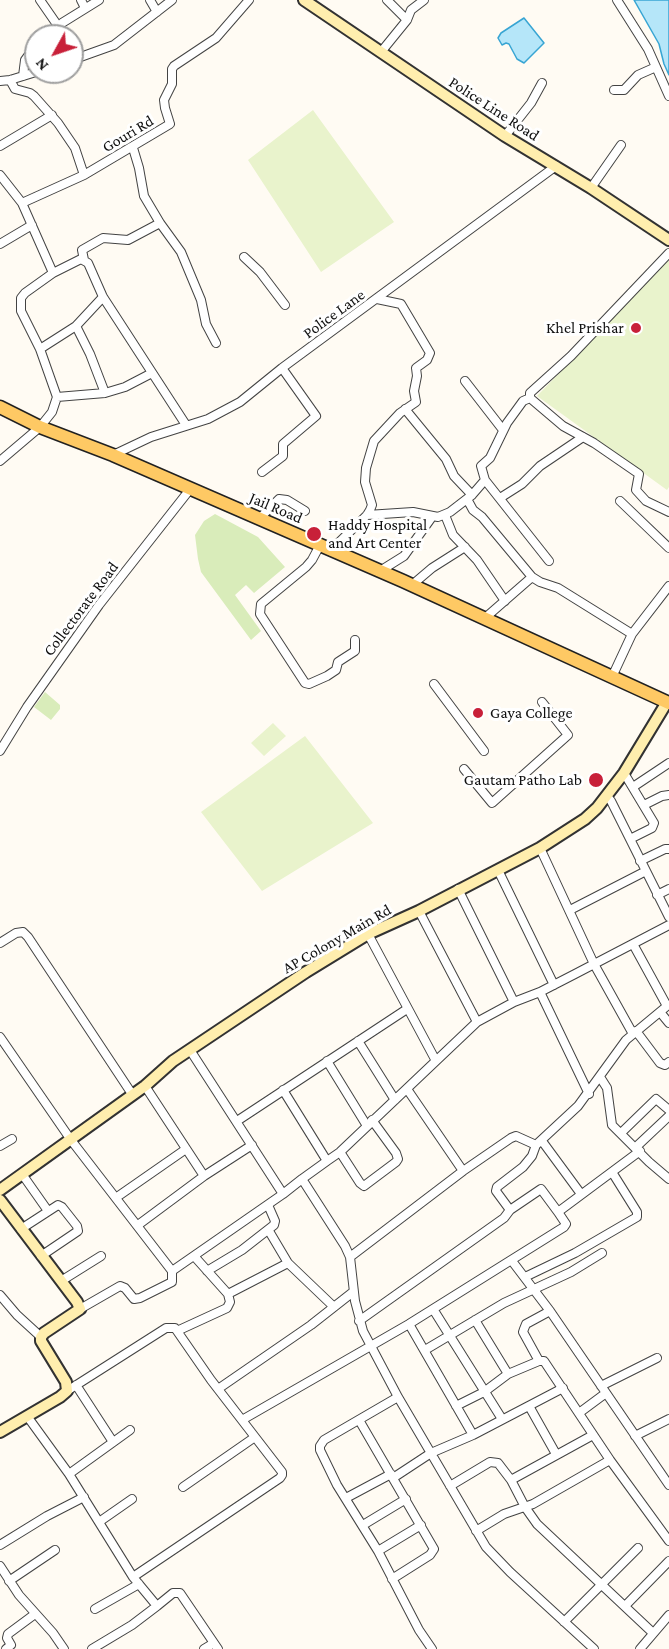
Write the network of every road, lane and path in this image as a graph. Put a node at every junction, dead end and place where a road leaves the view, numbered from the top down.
1 (40, 0) edge
2 (81, 0) edge
3 (99, 0) edge
4 (150, 0) edge
5 (172, 0) edge
6 (249, 0) edge
7 (304, 0) edge
8 (387, 0) edge
9 (424, 0) edge
10 (616, 0) edge
11 (85, 8) junction
12 (157, 12) junction
13 (407, 20) junction
14 (57, 24) edge
15 (61, 24) edge
16 (381, 52) junction
17 (84, 56) edge
18 (24, 68) edge
19 (656, 68) junction
20 (23, 76) joint
21 (10, 80) junction
22 (0, 81) edge
23 (543, 82) dead end
24 (614, 90) dead end
25 (669, 96) edge
26 (52, 115) junction
27 (505, 136) junction
28 (0, 146) edge
29 (621, 146) dead end
30 (133, 148) junction
31 (556, 166) junction
32 (0, 175) edge
33 (84, 175) junction
34 (591, 188) junction
35 (22, 203) junction
36 (160, 223) junction
37 (32, 225) junction
38 (669, 240) edge
39 (0, 244) edge
40 (669, 253) edge
41 (244, 257) dead end
42 (84, 260) junction
43 (53, 273) junction
44 (104, 297) junction
45 (377, 299) junction
46 (285, 305) dead end
47 (76, 326) junction
48 (216, 343) dead end
49 (40, 349) junction
50 (282, 368) junction
51 (152, 373) junction
52 (465, 381) dead end
53 (105, 393) junction
54 (57, 397) junction
55 (530, 398) junction
56 (0, 407) edge
57 (405, 409) junction
58 (186, 425) junction
59 (40, 427) junction
60 (503, 430) junction
61 (583, 438) junction
62 (113, 455) junction
63 (0, 461) edge
64 (262, 472) dead end
65 (484, 480) junction
66 (191, 489) junction
67 (470, 497) junction
68 (500, 498) junction
69 (620, 501) dead end
70 (305, 511) dead end
71 (669, 512) edge
72 (367, 515) junction
73 (445, 515) junction
74 (432, 517) junction
75 (259, 519) junction
76 (465, 547) junction
77 (325, 548) junction
78 (669, 548) edge
79 (549, 561) dead end
80 (380, 571) junction
81 (532, 578) junction
82 (412, 585) junction
83 (669, 586) edge
84 (666, 596) edge
85 (505, 601) junction
86 (484, 618) junction
87 (632, 634) junction
88 (355, 640) dead end
89 (612, 677) junction
90 (434, 684) dead end
91 (542, 702) dead end
92 (668, 702) edge
93 (0, 751) edge
94 (484, 752) dead end
95 (669, 764) edge
96 (464, 769) dead end
97 (624, 773) junction
98 (633, 787) junction
99 (669, 795) edge
100 (606, 796) junction
101 (644, 805) junction
102 (630, 839) junction
103 (540, 848) junction
104 (669, 849) edge
105 (640, 861) junction
106 (498, 870) junction
107 (646, 871) junction
108 (458, 889) junction
109 (669, 889) edge
110 (657, 895) junction
111 (570, 910) junction
112 (419, 911) junction
113 (669, 917) edge
114 (669, 924) edge
115 (368, 934) junction
116 (0, 943) edge
117 (633, 944) junction
118 (594, 964) junction
119 (554, 985) junction
120 (540, 992) junction
121 (514, 1002) junction
122 (668, 1005) edge
123 (407, 1009) junction
124 (660, 1012) junction
125 (477, 1022) junction
126 (669, 1023) edge
127 (634, 1033) junction
128 (0, 1037) edge
129 (358, 1041) junction
130 (190, 1050) junction
131 (327, 1061) junction
132 (436, 1061) junction
133 (669, 1062) edge
134 (600, 1077) junction
135 (145, 1086) junction
136 (407, 1089) junction
137 (283, 1090) junction
138 (132, 1094) junction
139 (589, 1094) junction
140 (395, 1100) junction
141 (669, 1110) edge
142 (669, 1116) edge
143 (237, 1121) junction
144 (369, 1123) junction
145 (621, 1133) junction
146 (12, 1139) dead end
147 (70, 1140) junction
148 (539, 1143) junction
149 (252, 1145) junction
150 (0, 1146) edge
151 (186, 1149) junction
152 (638, 1149) junction
153 (340, 1152) junction
154 (327, 1161) junction
155 (463, 1171) junction
156 (612, 1172) junction
157 (22, 1174) junction
158 (667, 1174) edge
159 (204, 1176) junction
160 (302, 1179) junction
161 (0, 1190) edge
162 (283, 1194) junction
163 (581, 1194) junction
164 (117, 1197) junction
165 (0, 1200) edge
166 (268, 1205) junction
167 (510, 1210) junction
168 (48, 1211) junction
169 (558, 1212) junction
170 (138, 1225) junction
171 (21, 1229) junction
172 (269, 1231) junction
173 (603, 1253) dead end
174 (41, 1256) junction
175 (101, 1256) dead end
176 (194, 1256) junction
177 (350, 1257) junction
178 (512, 1261) junction
179 (288, 1263) junction
180 (172, 1271) junction
181 (207, 1271) junction
182 (525, 1276) junction
183 (61, 1281) junction
184 (532, 1288) junction
185 (353, 1292) junction
186 (228, 1294) junction
187 (0, 1295) edge
188 (334, 1307) junction
189 (80, 1309) junction
190 (433, 1309) junction
191 (550, 1311) junction
192 (475, 1320) junction
193 (359, 1321) junction
194 (410, 1324) junction
195 (177, 1331) junction
196 (449, 1335) junction
197 (41, 1337) junction
198 (370, 1346) junction
199 (425, 1350) junction
200 (657, 1358) dead end
201 (539, 1361) junction
202 (508, 1374) junction
203 (71, 1388) junction
204 (563, 1388) junction
205 (218, 1389) junction
206 (603, 1390) junction
207 (484, 1392) junction
208 (398, 1397) junction
209 (456, 1406) junction
210 (529, 1406) junction
211 (579, 1413) junction
212 (27, 1416) junction
213 (502, 1419) junction
214 (669, 1419) edge
215 (242, 1420) junction
216 (359, 1420) junction
217 (130, 1430) dead end
218 (0, 1432) edge
219 (472, 1435) junction
220 (593, 1435) junction
221 (635, 1436) junction
222 (255, 1437) junction
223 (113, 1442) junction
224 (431, 1453) junction
225 (556, 1454) junction
226 (610, 1460) junction
227 (69, 1474) junction
228 (392, 1476) junction
229 (511, 1480) junction
230 (669, 1485) edge
231 (450, 1486) junction
232 (183, 1487) dead end
233 (84, 1497) junction
234 (346, 1498) junction
235 (132, 1499) dead end
236 (406, 1499) junction
237 (525, 1507) junction
238 (99, 1522) junction
239 (363, 1525) junction
240 (422, 1525) junction
241 (476, 1531) junction
242 (669, 1541) edge
243 (0, 1545) edge
244 (638, 1548) dead end
245 (55, 1550) dead end
246 (378, 1551) junction
247 (669, 1562) edge
248 (0, 1566) edge
249 (392, 1579) junction
250 (136, 1580) junction
251 (9, 1581) junction
252 (602, 1585) junction
253 (157, 1606) junction
254 (625, 1606) junction
255 (95, 1609) dead end
256 (35, 1614) junction
257 (669, 1615) edge
258 (564, 1622) junction
259 (653, 1633) junction
260 (216, 1646) edge
261 (592, 1648) edge
262 (6, 1649) edge
263 (64, 1649) edge
264 (92, 1649) edge
265 (204, 1649) edge
266 (431, 1649) edge
267 (640, 1649) edge

1 - 14 street
2 - 11 street
3 - 11 street
4 - 12 street
5 - 12 street
6 - 30 street, Gouri Rd
7 - 16 street, Police Line Road
8 - 13 street
9 - 13 street
10 - 19 street
11 - 15 street
12 - 17 street
13 - 16 street
16 - 27 street, Police Line Road
18 - 20 street
19 - 24 street
19 - 25 street
20 - 21 street
21 - 22 street
21 - 26 street
23 - 27 street
26 - 28 street
26 - 33 street
27 - 31 street, Police Line Road
29 - 34 street
30 - 33 street, Gouri Rd
30 - 36 street
31 - 34 street, Police Line Road
31 - 45 street, Police Lane
32 - 35 street
33 - 35 street, Gouri Rd
34 - 38 street, Police Line Road
35 - 37 street
36 - 42 street
36 - 48 street
37 - 39 street
37 - 43 street
40 - 55 street
41 - 46 street
42 - 43 street
42 - 44 street
43 - 49 street
44 - 47 street
44 - 51 street
45 - 50 street, Police Lane
45 - 57 street
47 - 49 street
47 - 53 street
49 - 54 street
50 - 58 street, Police Lane
50 - 64 street
51 - 53 street
51 - 58 street
52 - 60 street
53 - 54 street
54 - 59 street
55 - 60 street
55 - 61 street
56 - 59 main road, Jail Road
57 - 67 street
57 - 72 street
58 - 62 street, Police Lane
59 - 62 main road, Jail Road
59 - 63 street
60 - 65 street
61 - 68 street
61 - 71 street
62 - 66 main road, Jail Road
65 - 67 street
65 - 68 street
66 - 75 main road, Jail Road
66 - 93 street, Collectorate Road
67 - 73 street
67 - 81 street
68 - 79 street
69 - 78 street
70 - 75 street
72 - 74 street
72 - 77 street
73 - 74 street
73 - 76 street
74 - 80 street
75 - 77 main road, Jail Road
76 - 82 street
76 - 85 street
77 - 80 main road, Jail Road
77 - 88 street
80 - 82 main road, Jail Road
81 - 85 street
81 - 87 street
82 - 86 main road, Jail Road
83 - 84 street
84 - 87 street
85 - 86 street
86 - 89 main road, Jail Road
87 - 89 street
89 - 92 main road, Jail Road
90 - 94 street
91 - 96 street
92 - 97 street, AP Colony Main Rd
95 - 98 street
97 - 98 street
97 - 100 street, AP Colony Main Rd
98 - 101 street
99 - 101 street
100 - 102 street
100 - 103 street, AP Colony Main Rd
101 - 102 street
102 - 105 street
103 - 106 street, AP Colony Main Rd
103 - 111 street
104 - 105 street
105 - 107 street
106 - 108 street, AP Colony Main Rd
106 - 119 street
107 - 110 street
107 - 111 street
108 - 112 street, AP Colony Main Rd
108 - 121 street
109 - 110 street
110 - 113 street
111 - 118 street
112 - 115 street, AP Colony Main Rd
112 - 125 street
114 - 117 street
115 - 123 street
115 - 130 street, AP Colony Main Rd
116 - 138 street
117 - 118 street
117 - 122 street
118 - 119 street
118 - 127 street
119 - 120 street
120 - 121 street
120 - 139 street
121 - 125 street
122 - 124 street
123 - 129 street
123 - 132 street
124 - 126 street
124 - 127 street
125 - 132 street
127 - 133 street
127 - 134 street
128 - 147 street
129 - 131 street
129 - 140 street
130 - 135 street, AP Colony Main Rd
130 - 143 street
131 - 137 street
131 - 144 street
132 - 136 street
134 - 139 street
134 - 145 street
135 - 138 street, AP Colony Main Rd
135 - 151 street
136 - 140 street
136 - 155 street
137 - 143 street
137 - 154 street
138 - 147 street, AP Colony Main Rd
139 - 148 street
140 - 144 street
141 - 145 street
142 - 152 street
143 - 149 street
144 - 153 street
144 - 153 street
145 - 152 street
146 - 150 street
147 - 157 street, AP Colony Main Rd
147 - 164 street
148 - 155 street
148 - 163 street
148 - 167 street
149 - 159 street
149 - 162 street
151 - 159 street
151 - 164 street
152 - 156 street
152 - 158 street
153 - 154 street
154 - 160 street
155 - 177 street
156 - 163 street
156 - 182 street
157 - 161 street, AP Colony Main Rd
157 - 168 street
159 - 170 street
160 - 162 street
160 - 177 street
162 - 166 street
163 - 169 street
164 - 170 street
165 - 171 street
166 - 172 street
166 - 176 street
167 - 169 street
167 - 193 street
168 - 171 street
168 - 174 street
169 - 178 street
170 - 180 street
171 - 174 street
172 - 179 street
172 - 181 street
173 - 184 street
174 - 183 street
175 - 183 street
176 - 180 street
176 - 181 street
177 - 185 street
178 - 182 street
178 - 190 street
179 - 186 street
179 - 188 street
180 - 189 street
181 - 186 street
182 - 184 street
183 - 189 street
184 - 191 street
184 - 192 street
185 - 188 street
185 - 193 street
186 - 195 street
187 - 197 street
188 - 205 street
189 - 197 street
190 - 194 street
190 - 196 street
191 - 201 street
191 - 206 street
192 - 196 street
192 - 202 street
193 - 198 street
194 - 198 street
194 - 199 street
195 - 203 street
195 - 205 street
196 - 199 street
196 - 207 street
197 - 203 street
198 - 208 street
198 - 215 street
199 - 209 street
200 - 206 street
201 - 202 street
201 - 204 street
202 - 207 street
203 - 212 street
203 - 223 street
204 - 210 street
204 - 211 street
205 - 215 street
206 - 211 street
206 - 221 street
207 - 209 street
207 - 213 street
208 - 216 street
208 - 224 street
209 - 219 street
210 - 213 street
210 - 225 street
211 - 220 street
212 - 218 street
212 - 227 street
213 - 219 street
214 - 221 street
215 - 222 street
216 - 228 street
216 - 234 street
217 - 223 street
219 - 224 street
220 - 225 street
220 - 226 street
221 - 230 street
222 - 232 street
222 - 250 street
223 - 227 street
224 - 228 street
224 - 231 street
225 - 229 street
226 - 237 street
226 - 242 street
227 - 233 street
228 - 234 street
228 - 236 street
229 - 231 street
229 - 237 street
231 - 241 street
233 - 238 street
233 - 243 street
234 - 239 street
235 - 238 street
236 - 239 street
236 - 240 street
237 - 241 street
237 - 252 street
238 - 250 street
239 - 246 street
240 - 246 street
240 - 249 street
241 - 258 street
244 - 252 street
245 - 251 street
246 - 249 street
247 - 254 street
248 - 251 street
249 - 266 street
250 - 253 street
250 - 255 street
251 - 256 street
252 - 254 street
252 - 258 street
253 - 260 street
253 - 264 street
254 - 259 street
256 - 262 street
256 - 263 street
257 - 259 street
258 - 261 street
259 - 267 street
260 - 265 street

